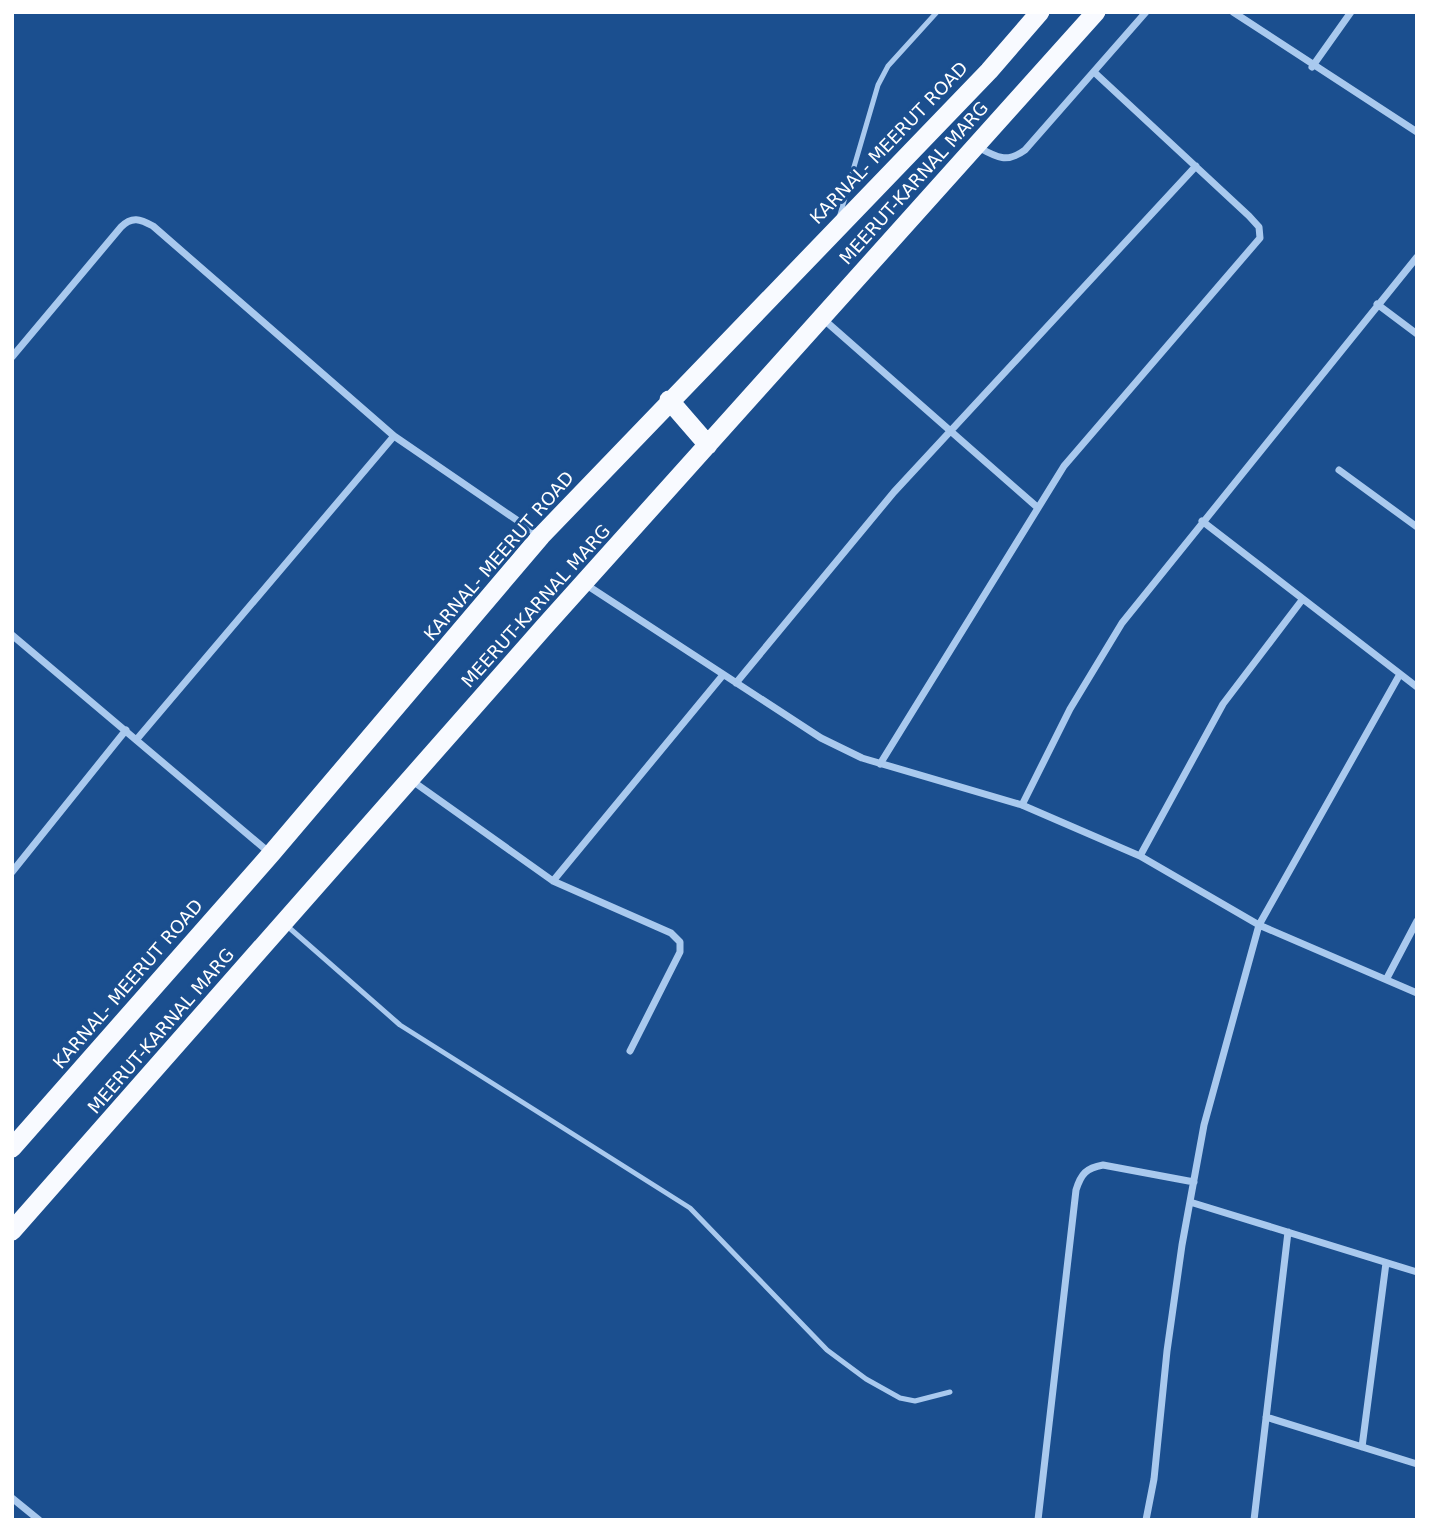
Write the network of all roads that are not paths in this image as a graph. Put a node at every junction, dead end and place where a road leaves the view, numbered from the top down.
1 (937, 12) edge
2 (1040, 12) edge
3 (1096, 12) edge
4 (1146, 12) edge
5 (1233, 12) edge
6 (1351, 12) edge
7 (1312, 67) junction
8 (1094, 72) junction
9 (1417, 132) edge
10 (976, 146) junction
11 (1196, 166) junction
12 (836, 228) junction
13 (1417, 257) edge
14 (1377, 304) junction
15 (822, 318) junction
16 (1417, 334) edge
17 (12, 357) edge
18 (669, 400) junction
19 (950, 431) junction
20 (394, 436) junction
21 (708, 445) junction
22 (1339, 470) dead end
23 (1037, 507) junction
24 (1202, 521) junction
25 (1417, 527) edge
26 (541, 536) junction
27 (584, 583) junction
28 (1302, 600) junction
29 (12, 635) edge
30 (1400, 674) junction
31 (723, 675) junction
32 (736, 683) junction
33 (1417, 687) edge
34 (126, 730) junction
35 (138, 739) junction
36 (880, 764) junction
37 (410, 780) junction
38 (1022, 805) junction
39 (271, 854) junction
40 (1140, 856) junction
41 (12, 872) edge
42 (553, 881) junction
43 (1417, 921) edge
44 (284, 923) junction
45 (1259, 925) junction
46 (1387, 978) junction
47 (1417, 993) edge
48 (630, 1051) dead end
49 (12, 1148) edge
50 (1194, 1182) junction
51 (1190, 1202) junction
52 (12, 1231) edge
53 (1288, 1232) junction
54 (1386, 1263) junction
55 (1417, 1272) edge
56 (950, 1392) dead end
57 (1266, 1417) junction
58 (1362, 1447) junction
59 (1417, 1464) edge
60 (12, 1498) edge
61 (39, 1520) edge
62 (1038, 1520) edge
63 (1146, 1520) edge
64 (1254, 1520) edge

1 - 12 lane
2 - 12 highway, KARNAL- MEERUT ROAD
3 - 10 highway, MEERUT-KARNAL MARG
4 - 8 street
5 - 7 street
6 - 7 street
7 - 9 street
8 - 10 street
8 - 11 street
10 - 15 highway, MEERUT-KARNAL MARG
11 - 19 street
11 - 23 street
12 - 18 highway, KARNAL- MEERUT ROAD
13 - 14 street
14 - 16 street
14 - 24 street
15 - 19 street
15 - 21 highway, MEERUT-KARNAL MARG
17 - 20 street
18 - 21 highway
18 - 26 highway, KARNAL- MEERUT ROAD
19 - 23 street
19 - 32 street
20 - 26 street
20 - 35 street
21 - 27 highway, MEERUT-KARNAL MARG
22 - 25 street
23 - 36 street
24 - 28 street
24 - 38 street
26 - 39 highway, KARNAL- MEERUT ROAD
27 - 31 street
27 - 37 highway, MEERUT-KARNAL MARG
28 - 30 street
28 - 40 street
29 - 34 street
30 - 33 street
30 - 45 street
31 - 32 street
31 - 42 street
32 - 36 street
34 - 35 street
34 - 41 street
35 - 39 street
36 - 38 street
37 - 42 street
37 - 44 highway, MEERUT-KARNAL MARG
38 - 40 street
39 - 49 highway, KARNAL- MEERUT ROAD
40 - 45 street
42 - 48 street
43 - 46 street
44 - 52 highway, MEERUT-KARNAL MARG
44 - 56 lane
45 - 46 street
45 - 50 street
46 - 47 street
50 - 51 street
50 - 62 street
51 - 53 street
51 - 63 street
53 - 54 street
53 - 57 street
54 - 55 street
54 - 58 street
57 - 58 street
57 - 64 street
58 - 59 street
60 - 61 street

